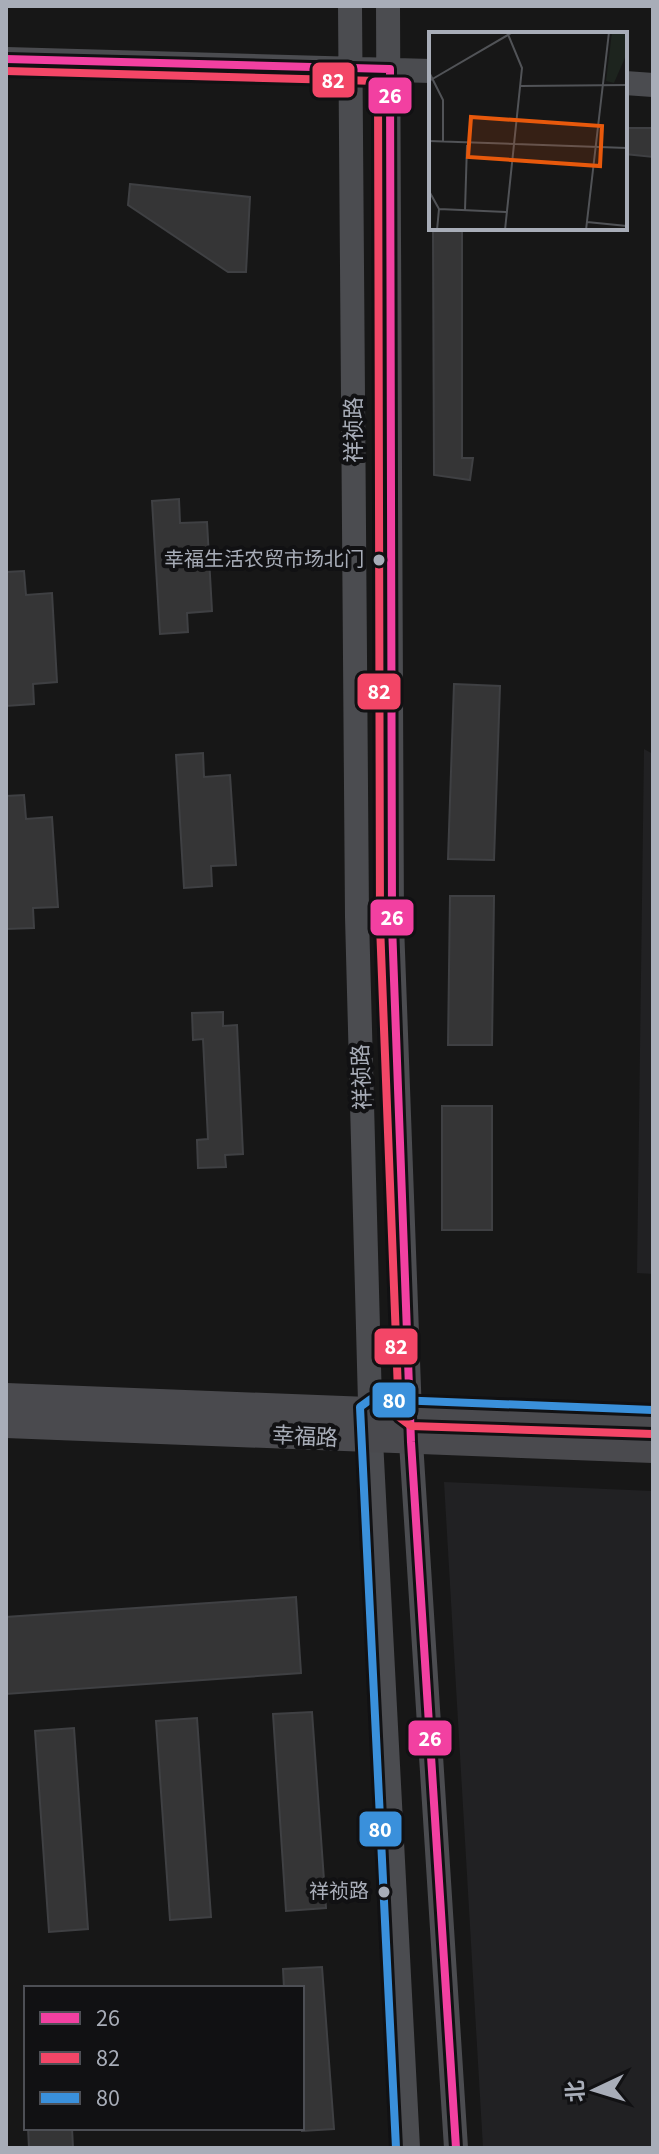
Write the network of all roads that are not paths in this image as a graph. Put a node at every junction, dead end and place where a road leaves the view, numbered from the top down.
1 (350, 6) edge
2 (388, 6) edge
3 (6, 59) edge
4 (390, 69) junction
5 (352, 70) junction
6 (429, 71) edge
7 (627, 83) edge
8 (653, 85) edge
9 (6, 1397) edge
10 (371, 1411) junction
11 (411, 1414) junction
12 (653, 1422) edge
13 (6, 1424) edge
14 (371, 1440) junction
15 (411, 1442) junction
16 (653, 1449) edge
17 (408, 2148) edge
18 (456, 2148) edge

1 - 5 street, 祥祯路
2 - 4 street, 祥祯路
3 - 5 street
4 - 5 street
4 - 6 street
4 - 11 street, 祥祯路
5 - 10 street, 祥祯路
7 - 8 street
9 - 10 main road, 幸福路
10 - 11 main road, 幸福路
10 - 14 street, 祥祯路
11 - 12 main road, 幸福路
11 - 15 street, 祥祯路
13 - 14 main road, 幸福路
14 - 15 main road, 幸福路
14 - 17 street, 祥祯路
15 - 16 main road, 幸福路
15 - 18 street, 祥祯路

